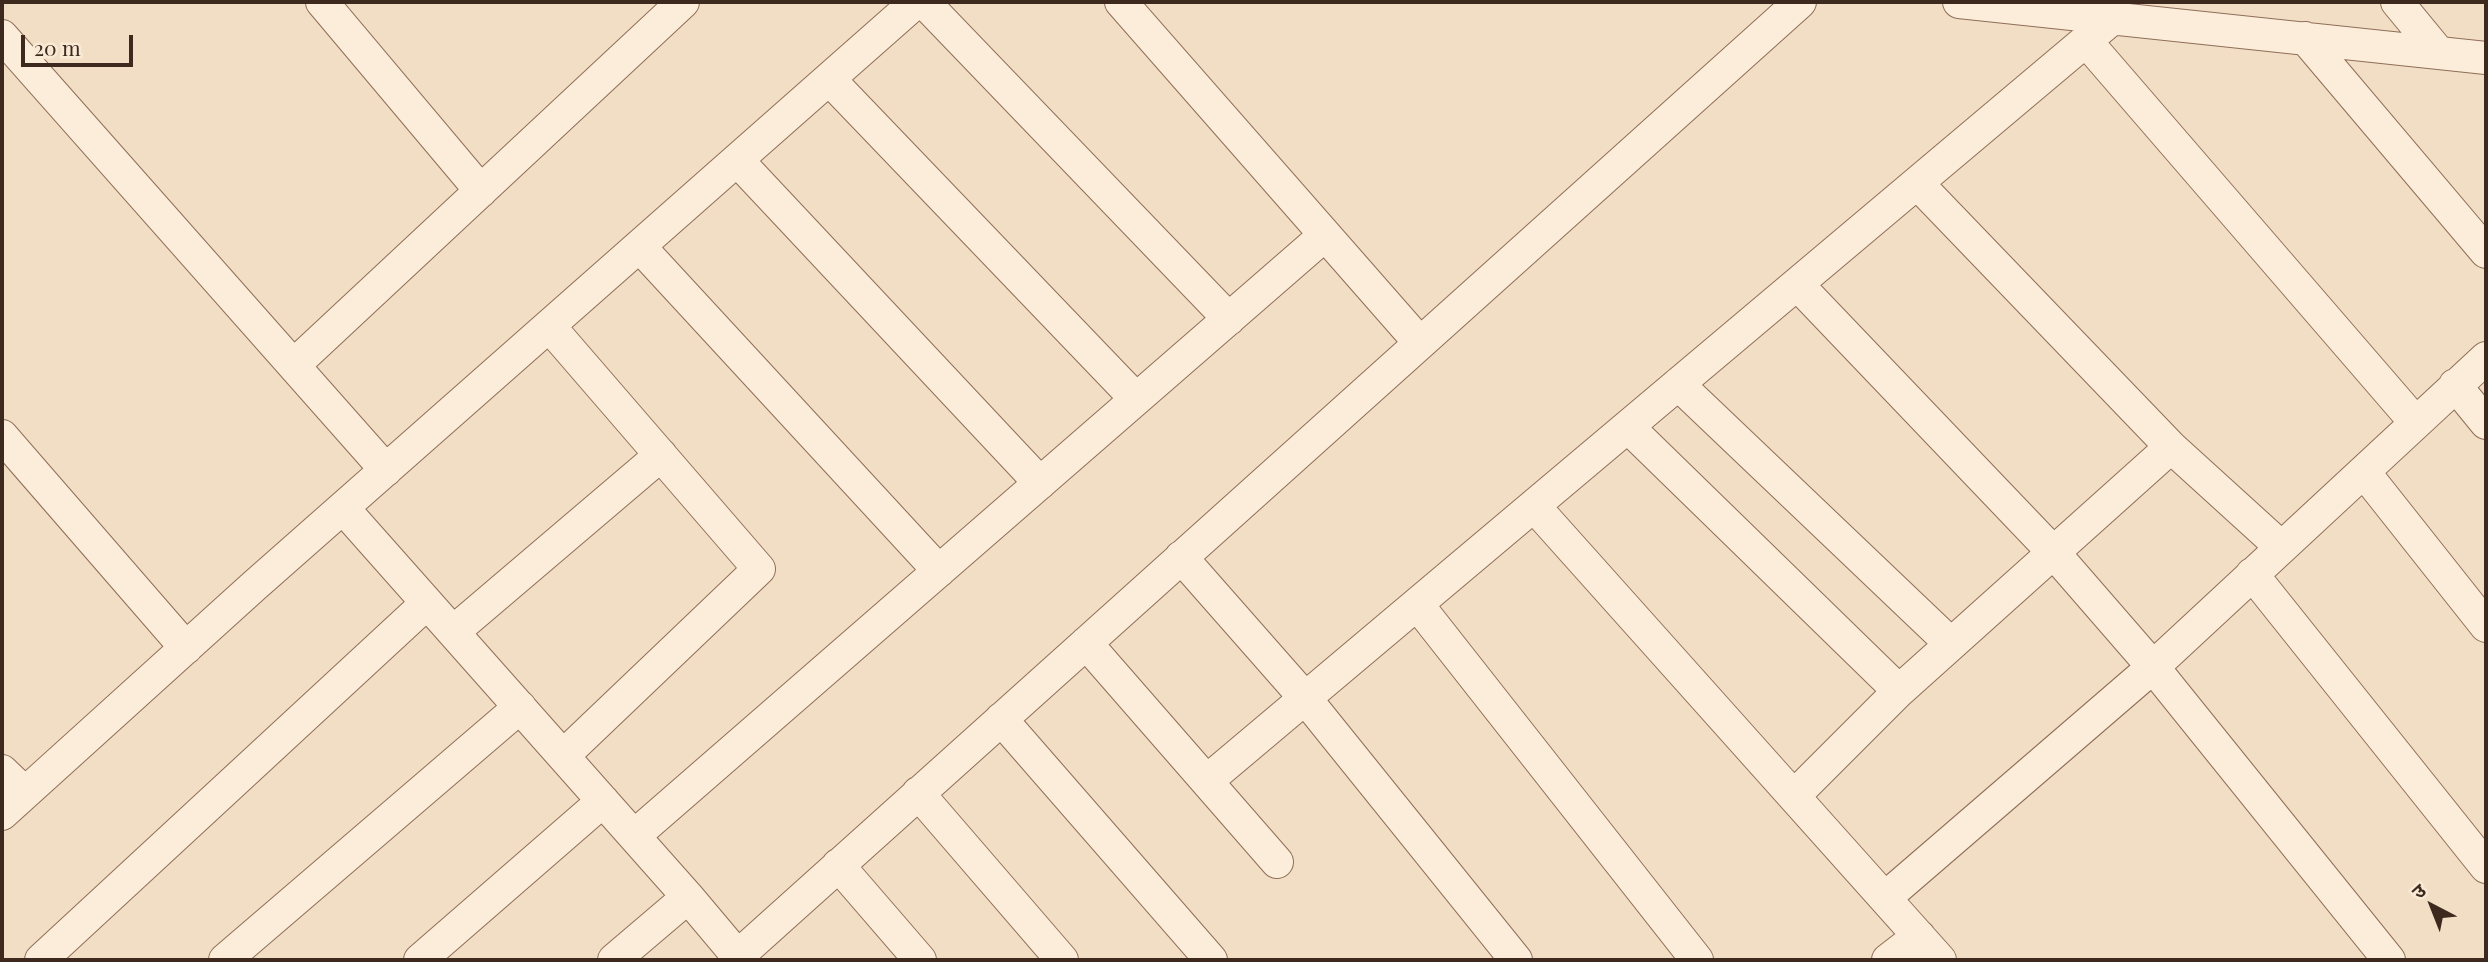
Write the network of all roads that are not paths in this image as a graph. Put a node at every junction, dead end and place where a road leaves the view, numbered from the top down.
1 (322, 2) edge
2 (683, 2) edge
3 (916, 2) edge
4 (925, 2) edge
5 (1121, 2) edge
6 (1800, 2) edge
7 (1959, 2) edge
8 (2397, 2) edge
9 (2052, 7) edge
10 (2114, 18) junction
11 (2, 36) edge
12 (2305, 38) junction
13 (2086, 41) junction
14 (2440, 53) junction
15 (2486, 58) edge
16 (830, 80) junction
17 (738, 161) junction
18 (1917, 183) junction
19 (481, 191) junction
20 (1325, 235) junction
21 (640, 247) junction
22 (2486, 252) edge
23 (1797, 284) junction
24 (1228, 319) junction
25 (550, 327) junction
26 (1420, 343) junction
27 (2486, 358) edge
28 (294, 365) junction
29 (1678, 384) junction
30 (2455, 385) junction
31 (1136, 399) junction
32 (2416, 423) junction
33 (2486, 423) edge
34 (1628, 427) junction
35 (2, 436) edge
36 (2171, 447) junction
37 (661, 455) junction
38 (386, 470) junction
39 (2364, 472) junction
40 (1040, 483) junction
41 (1534, 506) junction
42 (343, 508) junction
43 (2281, 547) junction
44 (2054, 553) junction
45 (1181, 557) junction
46 (940, 571) junction
47 (2252, 574) junction
48 (427, 603) junction
49 (1417, 604) junction
50 (2486, 626) edge
51 (453, 632) junction
52 (1086, 643) junction
53 (1951, 644) junction
54 (186, 648) junction
55 (2153, 667) junction
56 (1899, 691) junction
57 (1305, 698) junction
58 (520, 707) junction
59 (1001, 719) junction
60 (563, 756) junction
61 (2, 771) edge
62 (1208, 780) junction
63 (25, 793) junction
64 (918, 793) junction
65 (1794, 796) junction
66 (603, 801) junction
67 (2, 814) edge
68 (635, 836) junction
69 (1277, 862) dead end
70 (838, 865) junction
71 (2486, 867) edge
72 (688, 897) junction
73 (1885, 898) junction
74 (1919, 936) junction
75 (740, 958) edge
76 (41, 960) edge
77 (225, 960) edge
78 (420, 960) edge
79 (614, 960) edge
80 (920, 960) edge
81 (1062, 960) edge
82 (1211, 960) edge
83 (1516, 960) edge
84 (1697, 960) edge
85 (1888, 960) edge
86 (1940, 960) edge
87 (2389, 960) edge

1 - 19 street
2 - 19 street
3 - 16 street
4 - 24 street
5 - 20 street
6 - 26 street
7 - 9 street
8 - 14 street
9 - 10 street
10 - 12 street
10 - 13 street
11 - 28 street
12 - 14 street
12 - 22 street
13 - 18 street
13 - 32 street
14 - 15 street
16 - 17 street
16 - 31 street
17 - 21 street
17 - 40 street
18 - 23 street
18 - 36 street
19 - 28 street
20 - 24 street
20 - 26 street
21 - 25 street
21 - 46 street
23 - 29 street
23 - 44 street
24 - 31 street
25 - 37 street
25 - 38 street
26 - 45 street
27 - 30 street
28 - 38 street
29 - 34 street
29 - 53 street
30 - 32 street
30 - 33 street
31 - 40 street
32 - 39 street
34 - 41 street
34 - 56 street
35 - 54 street
36 - 43 street
36 - 44 street
37 - 51 street
37 - 60 street
38 - 42 street
39 - 43 street
39 - 50 street
40 - 46 street
41 - 49 street
41 - 65 street
42 - 48 street
42 - 54 street
43 - 47 street
44 - 53 street
44 - 55 street
45 - 52 street
45 - 57 street
46 - 68 street
47 - 55 street
47 - 71 street
48 - 51 street
48 - 76 street
49 - 57 street
49 - 84 street
51 - 58 street
52 - 59 street
52 - 62 street
53 - 56 street
54 - 63 street
55 - 73 street
55 - 87 street
56 - 65 street
57 - 62 street
57 - 83 street
58 - 60 street
58 - 77 street
59 - 64 street
59 - 82 street
60 - 66 street
61 - 63 street
62 - 69 street
63 - 67 street
64 - 70 street
64 - 81 street
65 - 73 street
66 - 68 street
66 - 78 street
68 - 72 street
70 - 75 street
70 - 80 street
72 - 75 street
72 - 79 street
73 - 74 street
74 - 85 street
74 - 86 street

